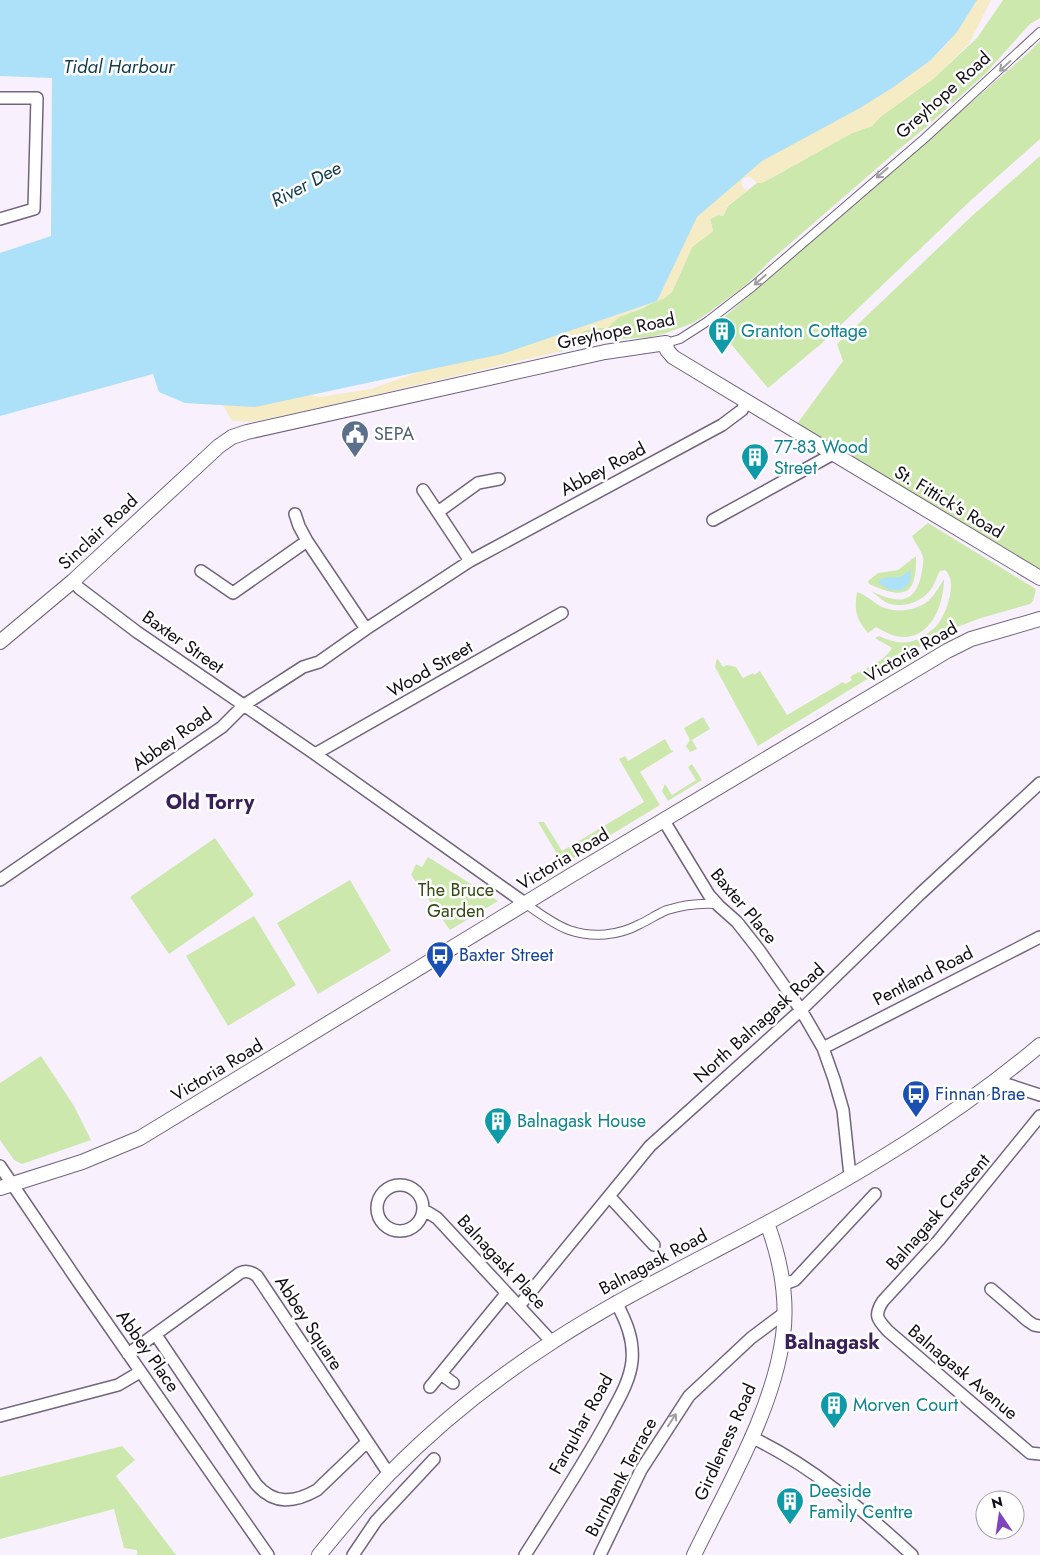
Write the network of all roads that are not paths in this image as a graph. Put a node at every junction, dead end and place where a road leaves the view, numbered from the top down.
1 (1040, 32) edge
2 (0, 98) edge
3 (0, 219) edge
4 (666, 343) junction
5 (747, 401) junction
6 (218, 446) joint
7 (833, 454) junction
8 (499, 479) dead end
9 (423, 490) dead end
10 (438, 512) junction
11 (295, 514) dead end
12 (713, 520) dead end
13 (307, 542) junction
14 (470, 561) junction
15 (201, 570) dead end
16 (1040, 578) edge
17 (73, 581) junction
18 (562, 613) dead end
19 (1040, 619) edge
20 (366, 629) junction
21 (0, 642) edge
22 (244, 705) junction
23 (315, 754) junction
24 (1040, 783) edge
25 (664, 821) junction
26 (0, 880) edge
27 (526, 904) junction
28 (716, 904) junction
29 (1040, 936) edge
30 (801, 1010) junction
31 (1040, 1045) edge
32 (823, 1048) junction
33 (992, 1083) junction
34 (1040, 1095) edge
35 (1040, 1116) edge
36 (0, 1166) edge
37 (850, 1176) junction
38 (6, 1186) edge
39 (875, 1194) dead end
40 (609, 1196) junction
41 (424, 1210) junction
42 (767, 1223) junction
43 (654, 1245) dead end
44 (782, 1285) junction
45 (991, 1289) dead end
46 (506, 1294) junction
47 (616, 1302) junction
48 (519, 1306) junction
49 (783, 1314) junction
50 (1040, 1326) edge
51 (888, 1331) joint
52 (156, 1335) junction
53 (552, 1342) junction
54 (128, 1354) junction
55 (140, 1372) junction
56 (441, 1374) junction
57 (453, 1384) dead end
58 (430, 1387) dead end
59 (0, 1416) edge
60 (751, 1437) junction
61 (366, 1442) junction
62 (1040, 1454) edge
63 (434, 1460) dead end
64 (389, 1474) junction
65 (268, 1555) edge
66 (318, 1555) edge
67 (353, 1555) edge
68 (525, 1555) edge
69 (600, 1555) edge
70 (694, 1555) edge
71 (912, 1555) edge

1 -> 4 street, Greyhope Road
2 - 3 street
4 - 5 street, St. Fittick's Road
4 - 6 street, Greyhope Road
5 - 7 street, St. Fittick's Road
5 - 14 street, Abbey Road
6 - 17 street, Sinclair Road
7 - 12 street
7 - 16 street, St. Fittick's Road
8 - 10 street
9 - 10 street
10 - 14 street
11 - 13 street
13 - 15 street
13 - 20 street
14 - 20 street, Abbey Road
17 - 21 street, Sinclair Road
17 - 22 street, Baxter Street
18 - 23 street, Wood Street
19 - 25 street, Victoria Road
20 - 22 street, Abbey Road
22 - 23 street, Baxter Street
22 - 26 street, Abbey Road
23 - 27 street, Baxter Street
24 - 30 street, North Balnagask Road
25 - 27 street, Victoria Road
25 - 28 street, Baxter Place
27 - 28 street, Baxter Street
27 - 38 street, Victoria Road
28 - 30 street, Baxter Place
29 - 32 street, Pentland Road
30 - 32 street
30 - 40 street, North Balnagask Road
31 - 33 street, Balnagask Road
32 - 37 street
33 - 34 street
33 - 37 street, Balnagask Road
35 - 51 street, Balnagask Crescent
36 - 38 street, Abbey Place
37 - 42 street, Balnagask Road
38 - 54 street, Abbey Place
39 - 44 street
40 - 43 street
40 - 48 street, North Balnagask Road
41 - 41 street, Balnagask Place
41 - 46 street, Balnagask Place
42 - 44 street, Girdleness Road
42 - 47 street, Balnagask Road
44 - 49 street, Girdleness Road
45 - 50 street
46 - 48 street, Balnagask Place
46 - 56 street
47 - 53 street, Balnagask Road
47 - 68 street, Farquhar Road
48 - 53 street, Balnagask Place
49 - 60 street, Girdleness Road
69 -> 49 street, Burnbank Terrace
51 - 62 street, Balnagask Avenue
52 - 54 street, Abbey Square
52 - 61 street
52 - 61 street, Abbey Square
53 - 64 street, Balnagask Road
54 - 55 street, Abbey Place
55 - 59 street
55 - 65 street, Abbey Place
56 - 57 street
56 - 58 street
60 - 70 street, Girdleness Road
60 - 71 street
61 - 64 street, Abbey Square
63 - 67 street
64 - 66 street, Balnagask Road

